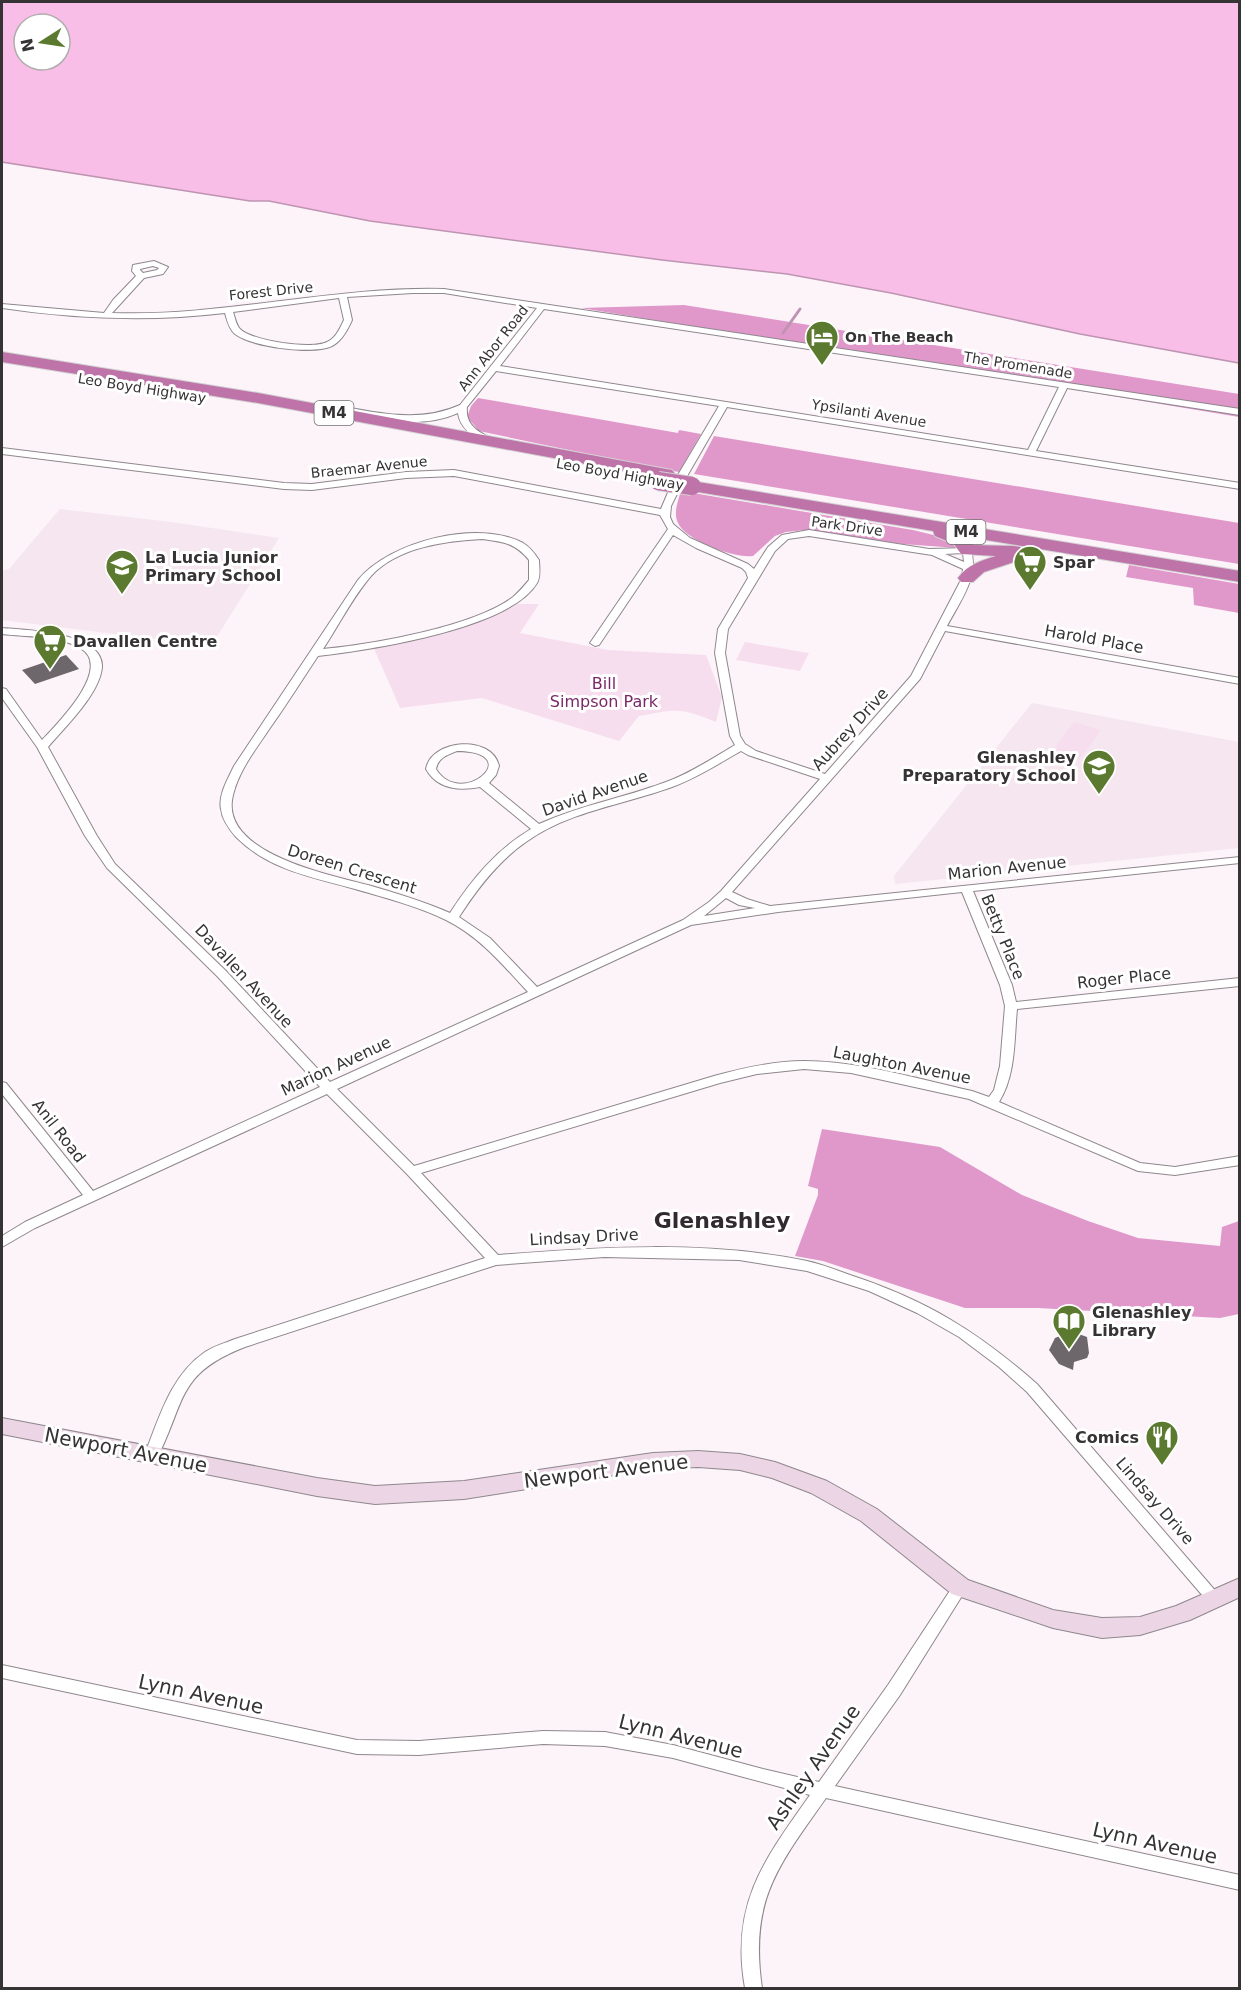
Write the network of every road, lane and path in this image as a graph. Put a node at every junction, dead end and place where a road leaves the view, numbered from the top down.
1 (141, 276) dead end
2 (343, 297) junction
3 (543, 305) junction
4 (2, 306) edge
5 (228, 310) junction
6 (106, 316) junction
7 (2, 357) edge
8 (2, 365) edge
9 (495, 368) junction
10 (1064, 386) junction
11 (258, 398) junction
12 (725, 405) junction
13 (463, 407) junction
14 (1239, 412) edge
15 (494, 444) junction
16 (2, 451) edge
17 (1031, 452) junction
18 (662, 477) junction
19 (695, 483) junction
20 (1239, 486) edge
21 (665, 513) junction
22 (911, 523) junction
23 (672, 530) junction
24 (929, 552) junction
25 (768, 554) junction
26 (1066, 554) junction
27 (734, 560) junction
28 (1159, 563) junction
29 (968, 565) junction
30 (1239, 569) edge
31 (1239, 577) edge
32 (753, 578) junction
33 (943, 628) junction
34 (2, 631) edge
35 (596, 643) dead end
36 (314, 653) junction
37 (1239, 681) edge
38 (2, 691) edge
39 (741, 746) junction
40 (42, 747) junction
41 (826, 778) junction
42 (481, 782) junction
43 (538, 829) junction
44 (1239, 860) edge
45 (966, 889) junction
46 (725, 893) junction
47 (713, 905) joint
48 (778, 908) junction
49 (452, 918) junction
50 (687, 923) junction
51 (1239, 982) edge
52 (536, 993) junction
53 (1011, 1006) junction
54 (2, 1086) edge
55 (329, 1087) junction
56 (992, 1102) junction
57 (1239, 1160) edge
58 (412, 1172) junction
59 (91, 1197) junction
60 (2, 1242) edge
61 (495, 1260) junction
62 (2, 1426) edge
63 (151, 1456) junction
64 (960, 1587) junction
65 (1239, 1587) edge
66 (1214, 1599) junction
67 (2, 1672) edge
68 (824, 1790) junction
69 (1239, 1883) edge
70 (753, 1989) edge

1 - 6 street
2 - 3 street, Forest Drive
2 - 5 street, Forest Drive
2 - 5 street
3 - 9 street, Ann Abor Road
3 - 10 street, The Promenade
4 - 6 street, Forest Drive
5 - 6 street, Forest Drive
7 - 11 highway, Leo Boyd Highway / M4
8 - 18 highway, Leo Boyd Highway / M4
9 - 12 street, Ypsilanti Avenue
9 - 13 street, Ann Abor Road
10 - 14 street, The Promenade
10 - 17 street
11 - 13 street, Ann Abor Road
11 - 15 highway, Leo Boyd Highway / M4
12 - 17 street, Ypsilanti Avenue
12 - 21 street
13 - 15 street, Ann Abor Road
15 - 18 highway, Leo Boyd Highway / M4
16 - 21 street, Braemar Avenue
17 - 20 street, Ypsilanti Avenue
18 - 19 highway, Leo Boyd Highway / M4, bridge
19 - 22 highway, Leo Boyd Highway / M4
19 - 30 highway, Leo Boyd Highway / M4
21 - 23 street
22 - 28 highway, Leo Boyd Highway / M4
22 - 29 highway
23 - 27 street
23 - 35 street
24 - 25 street, Park Drive
24 - 29 street, Park Drive
24 - 29 street, Park Drive
25 - 27 street, Park Drive
25 - 32 street, Park Drive
26 - 28 highway
26 - 29 highway
26 - 29 highway
27 - 32 street
28 - 31 highway, Leo Boyd Highway / M4
29 - 33 street, Aubrey Drive
32 - 39 street
33 - 37 street, Harold Place
33 - 41 street, Aubrey Drive
34 - 40 street
36 - 36 street, Doreen Crescent
36 - 49 street, Doreen Crescent
38 - 40 street, Davallen Avenue
39 - 41 street
39 - 43 street, David Avenue
40 - 55 street, Davallen Avenue
41 - 46 street, Aubrey Drive
42 - 42 street
42 - 43 street
43 - 49 street, David Avenue
44 - 45 street, Marion Avenue
45 - 48 street, Marion Avenue
45 - 53 street, Betty Place
46 - 47 street, Aubrey Drive
46 - 48 street, Marion Avenue
47 - 50 street, Marion Avenue
48 - 50 street, Marion Avenue
49 - 52 street, Doreen Crescent
50 - 52 street, Marion Avenue
51 - 53 street, Roger Place
52 - 55 street, Marion Avenue
53 - 56 street, Betty Place
54 - 59 street, Anil Road
55 - 58 street, Davallen Avenue
55 - 59 street, Marion Avenue
56 - 57 street, Laughton Avenue
56 - 58 street, Laughton Avenue
58 - 61 street, Davallen Avenue
59 - 60 street, Marion Avenue
61 - 63 street, Lindsay Drive
61 - 66 street, Lindsay Drive
62 - 63 street, Newport Avenue
63 - 64 street, Newport Avenue
64 - 66 street, Newport Avenue
64 - 68 street, Ashley Avenue
65 - 66 street, Newport Avenue
67 - 68 street, Lynn Avenue
68 - 69 street, Lynn Avenue
68 - 70 street, Ashley Avenue

